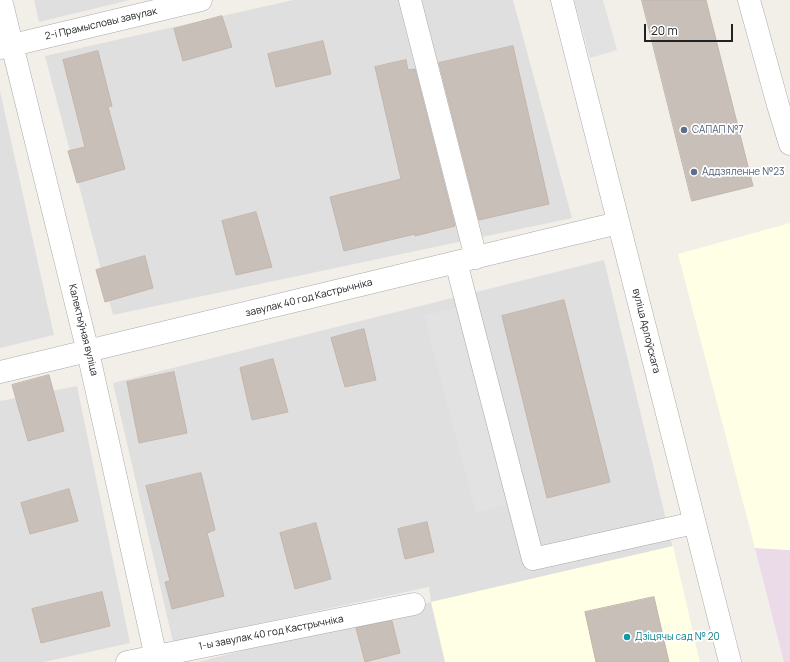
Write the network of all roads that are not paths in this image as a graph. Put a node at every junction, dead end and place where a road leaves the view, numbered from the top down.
1 (1, 0) edge
2 (201, 0) edge
3 (410, 0) edge
4 (562, 0) edge
5 (749, 0) edge
6 (6, 46) edge
7 (784, 103) edge
8 (790, 144) edge
9 (618, 223) junction
10 (466, 260) junction
11 (88, 352) junction
12 (0, 372) edge
13 (694, 523) junction
14 (414, 604) dead end
15 (157, 659) edge
16 (127, 662) edge
17 (730, 662) edge

1 - 6 street, Калектыўная вуліца
2 - 6 street, 2-і Прамысловы завулак
3 - 10 street
4 - 9 street, вуліца Арлоўскага
5 - 7 street
6 - 11 street, Калектыўная вуліца
7 - 8 street
9 - 10 street, завулак 40 год Кастрычніка
9 - 13 street, вуліца Арлоўскага
10 - 11 street, завулак 40 год Кастрычніка
10 - 13 street
11 - 12 street, завулак 40 год Кастрычніка
11 - 15 street, Калектыўная вуліца
13 - 17 street, вуліца Арлоўскага
14 - 15 street, 1-ы завулак 40 год Кастрычніка
15 - 16 street, 1-ы завулак 40 год Кастрычніка

